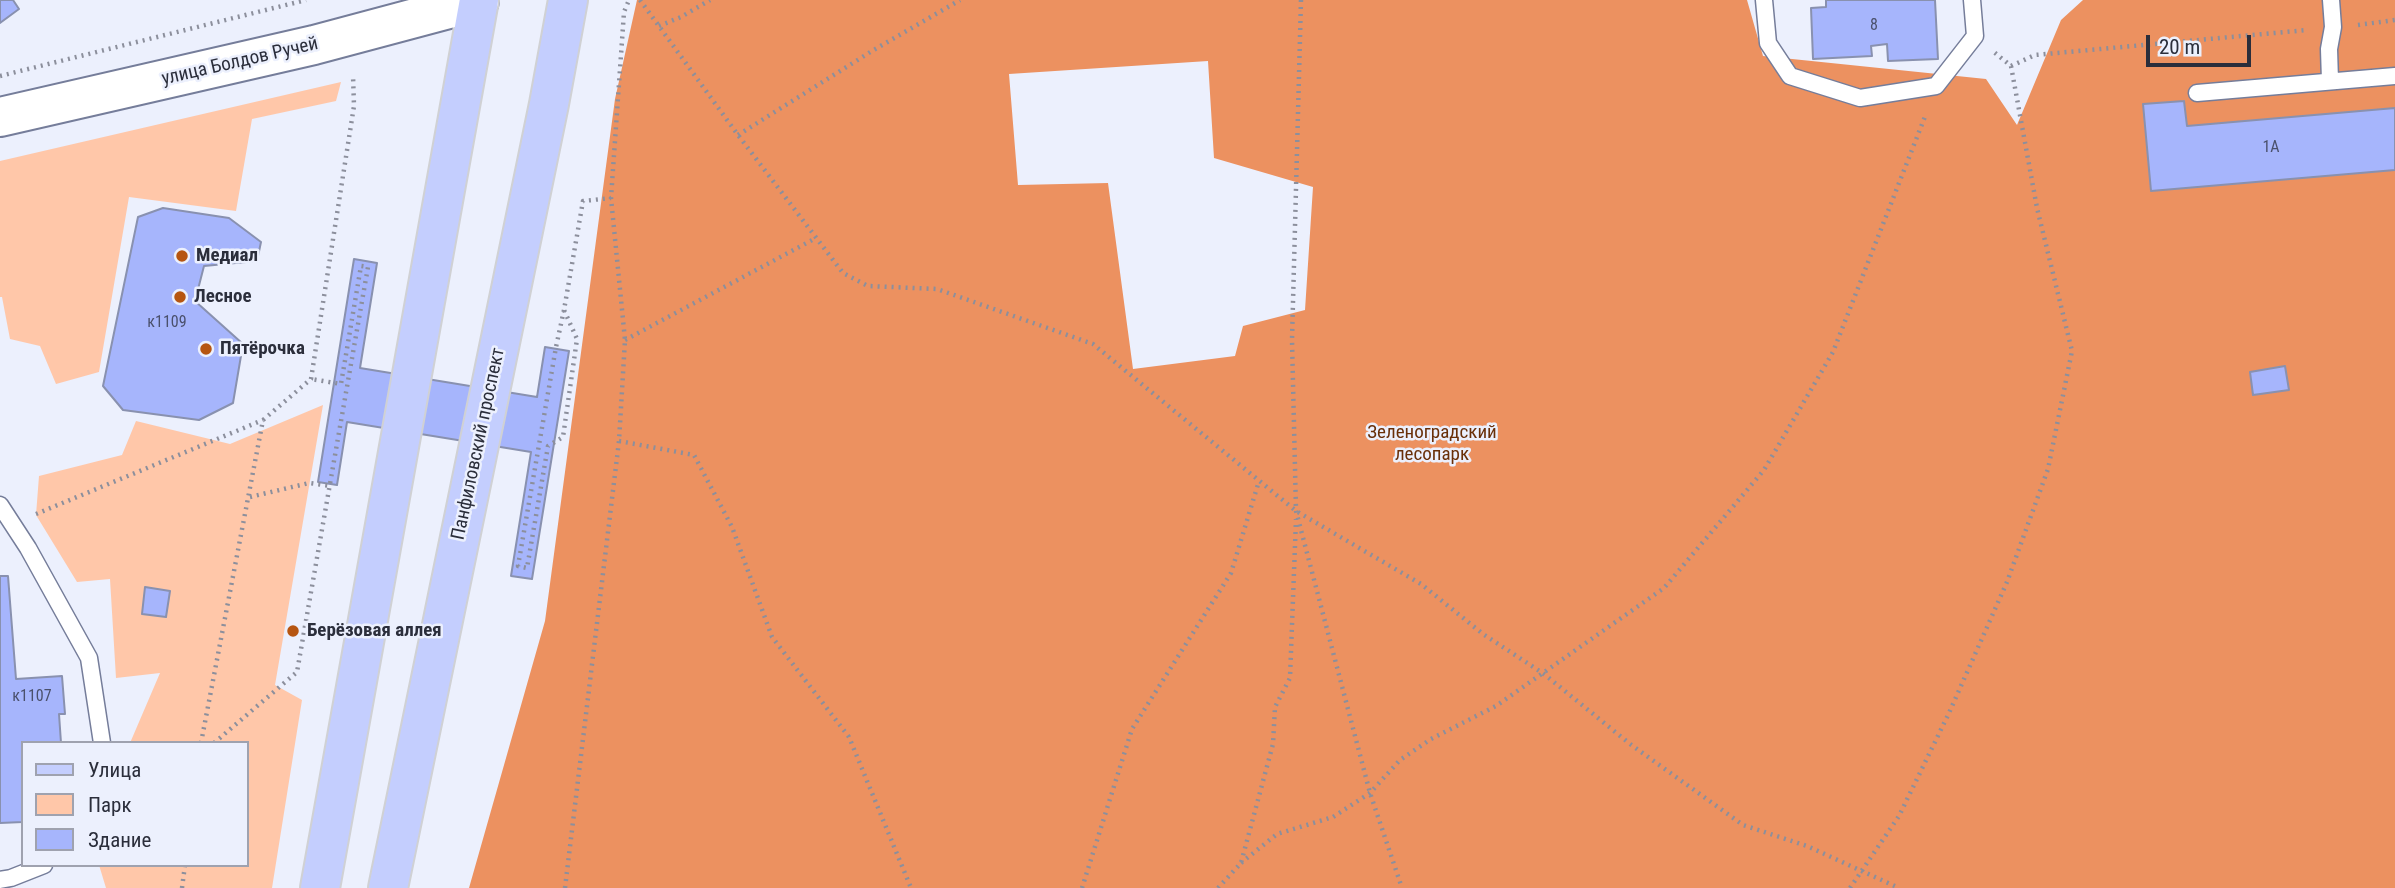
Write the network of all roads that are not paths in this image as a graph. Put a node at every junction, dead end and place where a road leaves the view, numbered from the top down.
1 (481, 0) edge
2 (568, 0) edge
3 (1764, 0) edge
4 (1972, 0) edge
5 (2332, 0) edge
6 (2395, 76) edge
7 (2330, 81) junction
8 (2197, 93) dead end
9 (0, 117) edge
10 (0, 505) edge
11 (102, 741) edge
12 (39, 867) edge
13 (0, 880) edge
14 (320, 888) edge
15 (388, 888) edge

1 - 9 street, улица Болдов Ручей
1 - 14 main road
2 - 15 main road, Панфиловский проспект
3 - 4 lane
5 - 7 lane
6 - 7 lane
7 - 8 lane
10 - 11 lane
12 - 13 lane

